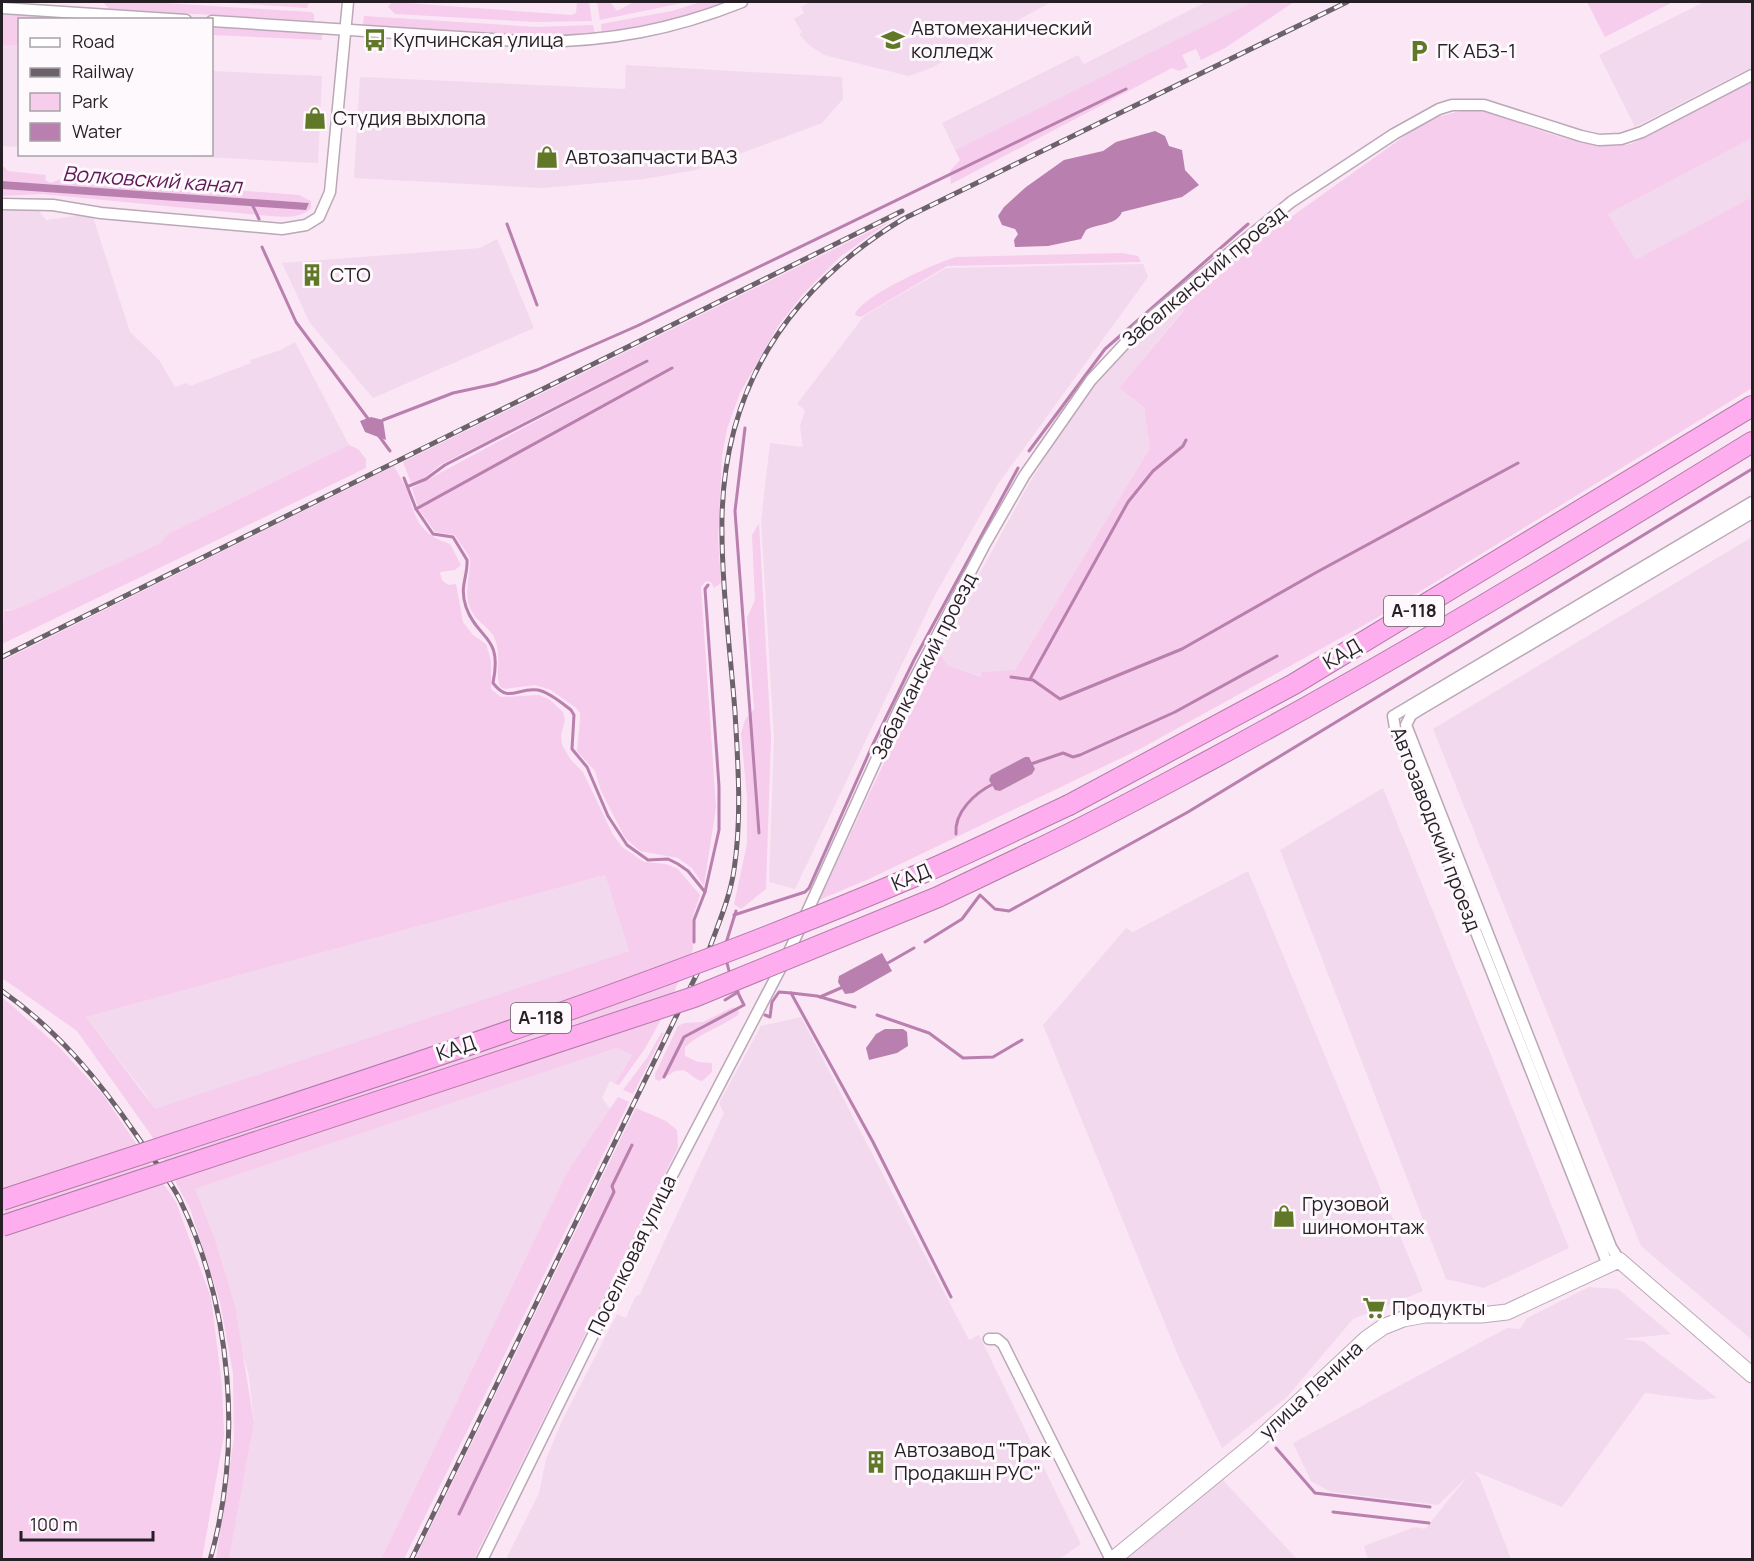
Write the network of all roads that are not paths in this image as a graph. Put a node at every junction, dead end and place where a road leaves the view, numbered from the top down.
1 (348, 2) edge
2 (742, 2) edge
3 (2, 8) edge
4 (155, 18) edge
5 (213, 21) edge
6 (346, 30) junction
7 (1752, 75) edge
8 (2, 204) edge
9 (1752, 406) edge
10 (1752, 442) edge
11 (1752, 501) edge
12 (1752, 513) edge
13 (788, 954) joint
14 (2, 1200) edge
15 (2, 1226) edge
16 (1614, 1262) junction
17 (989, 1339) dead end
18 (1752, 1375) edge
19 (1752, 1387) edge
20 (482, 1560) edge
21 (1112, 1560) edge

1 - 6 street
2 - 6 street
3 - 4 street
5 - 6 street
6 - 8 street
7 - 13 street, Забалканский проезд
9 - 14 highway, КАД / А-118, bridge
10 - 15 highway, КАД / А-118, bridge
11 - 16 street, Автозаводский проезд
12 - 16 street, Автозаводский проезд
13 - 20 street, Поселковая улица
16 - 18 street
16 - 19 street
16 - 21 street, улица Ленина
17 - 21 street

